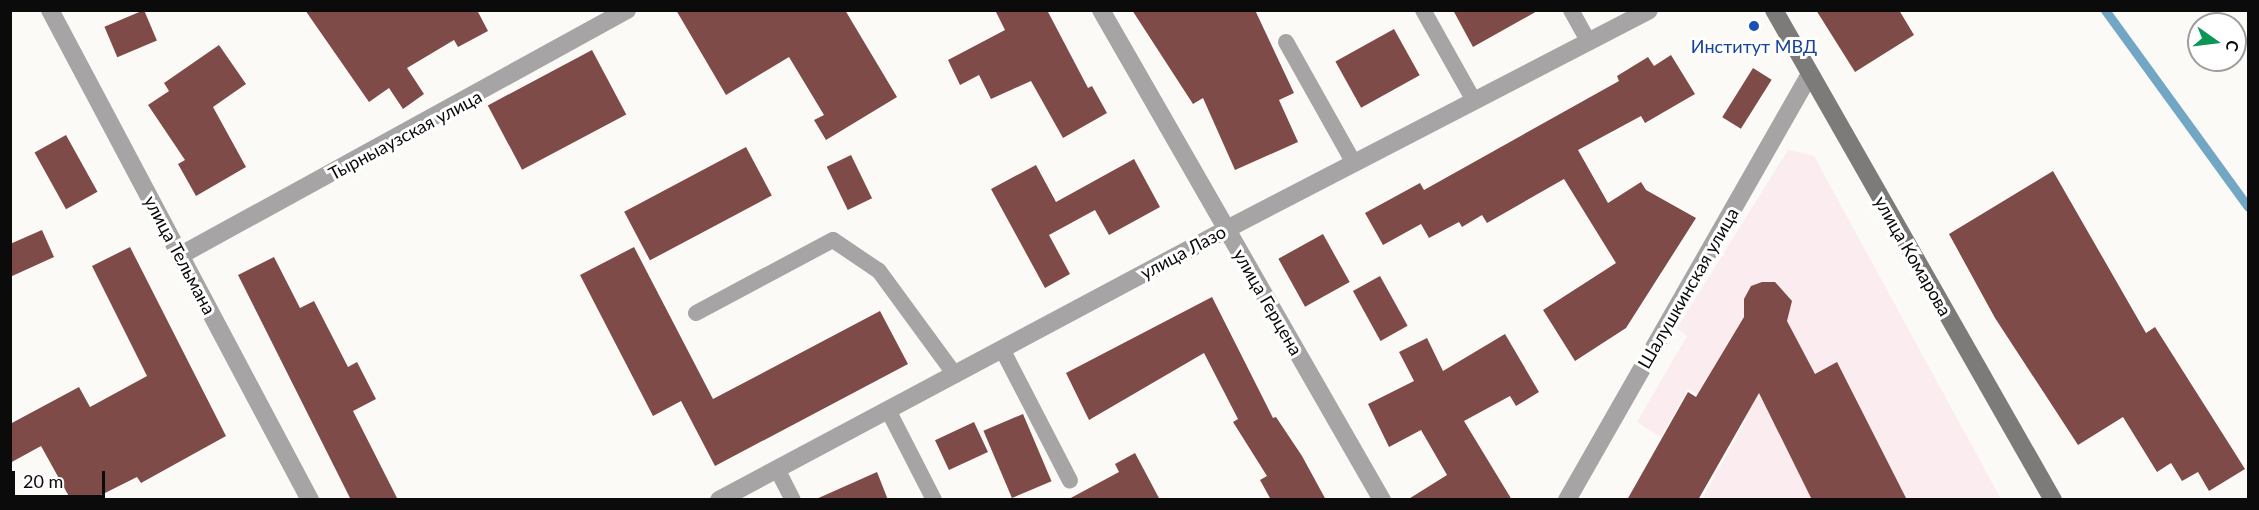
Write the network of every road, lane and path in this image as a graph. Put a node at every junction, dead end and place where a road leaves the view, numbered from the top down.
1 (50, 10) edge
2 (627, 10) edge
3 (1101, 10) edge
4 (1423, 10) edge
5 (1571, 10) edge
6 (1649, 10) edge
7 (1774, 10) edge
8 (1286, 42) dead end
9 (1589, 42) junction
10 (1809, 76) junction
11 (1474, 101) junction
12 (1354, 163) junction
13 (1227, 229) junction
14 (181, 255) junction
15 (696, 313) dead end
16 (1002, 350) junction
17 (955, 375) junction
18 (888, 410) junction
19 (777, 469) junction
20 (1070, 481) dead end
21 (310, 500) edge
22 (719, 500) edge
23 (793, 500) edge
24 (934, 500) edge
25 (1382, 500) edge
26 (1567, 500) edge
27 (2053, 500) edge

1 - 14 street, улица Тельмана
2 - 14 street, Тырныаузская улица
3 - 13 street, улица Герцена
4 - 11 lane
5 - 9 lane
6 - 9 street, улица Лазо
7 - 10 main road, улица Комарова
8 - 12 lane
9 - 11 street, улица Лазо
10 - 26 street, Шалушкинская улица
10 - 27 main road, улица Комарова
11 - 12 street, улица Лазо
12 - 13 street, улица Лазо
13 - 16 street, улица Лазо
13 - 25 street, улица Герцена
14 - 21 street, улица Тельмана
15 - 17 lane
16 - 17 street, улица Лазо
16 - 20 lane
17 - 18 street, улица Лазо
18 - 19 street, улица Лазо
18 - 24 lane
19 - 22 street, улица Лазо
19 - 23 lane

